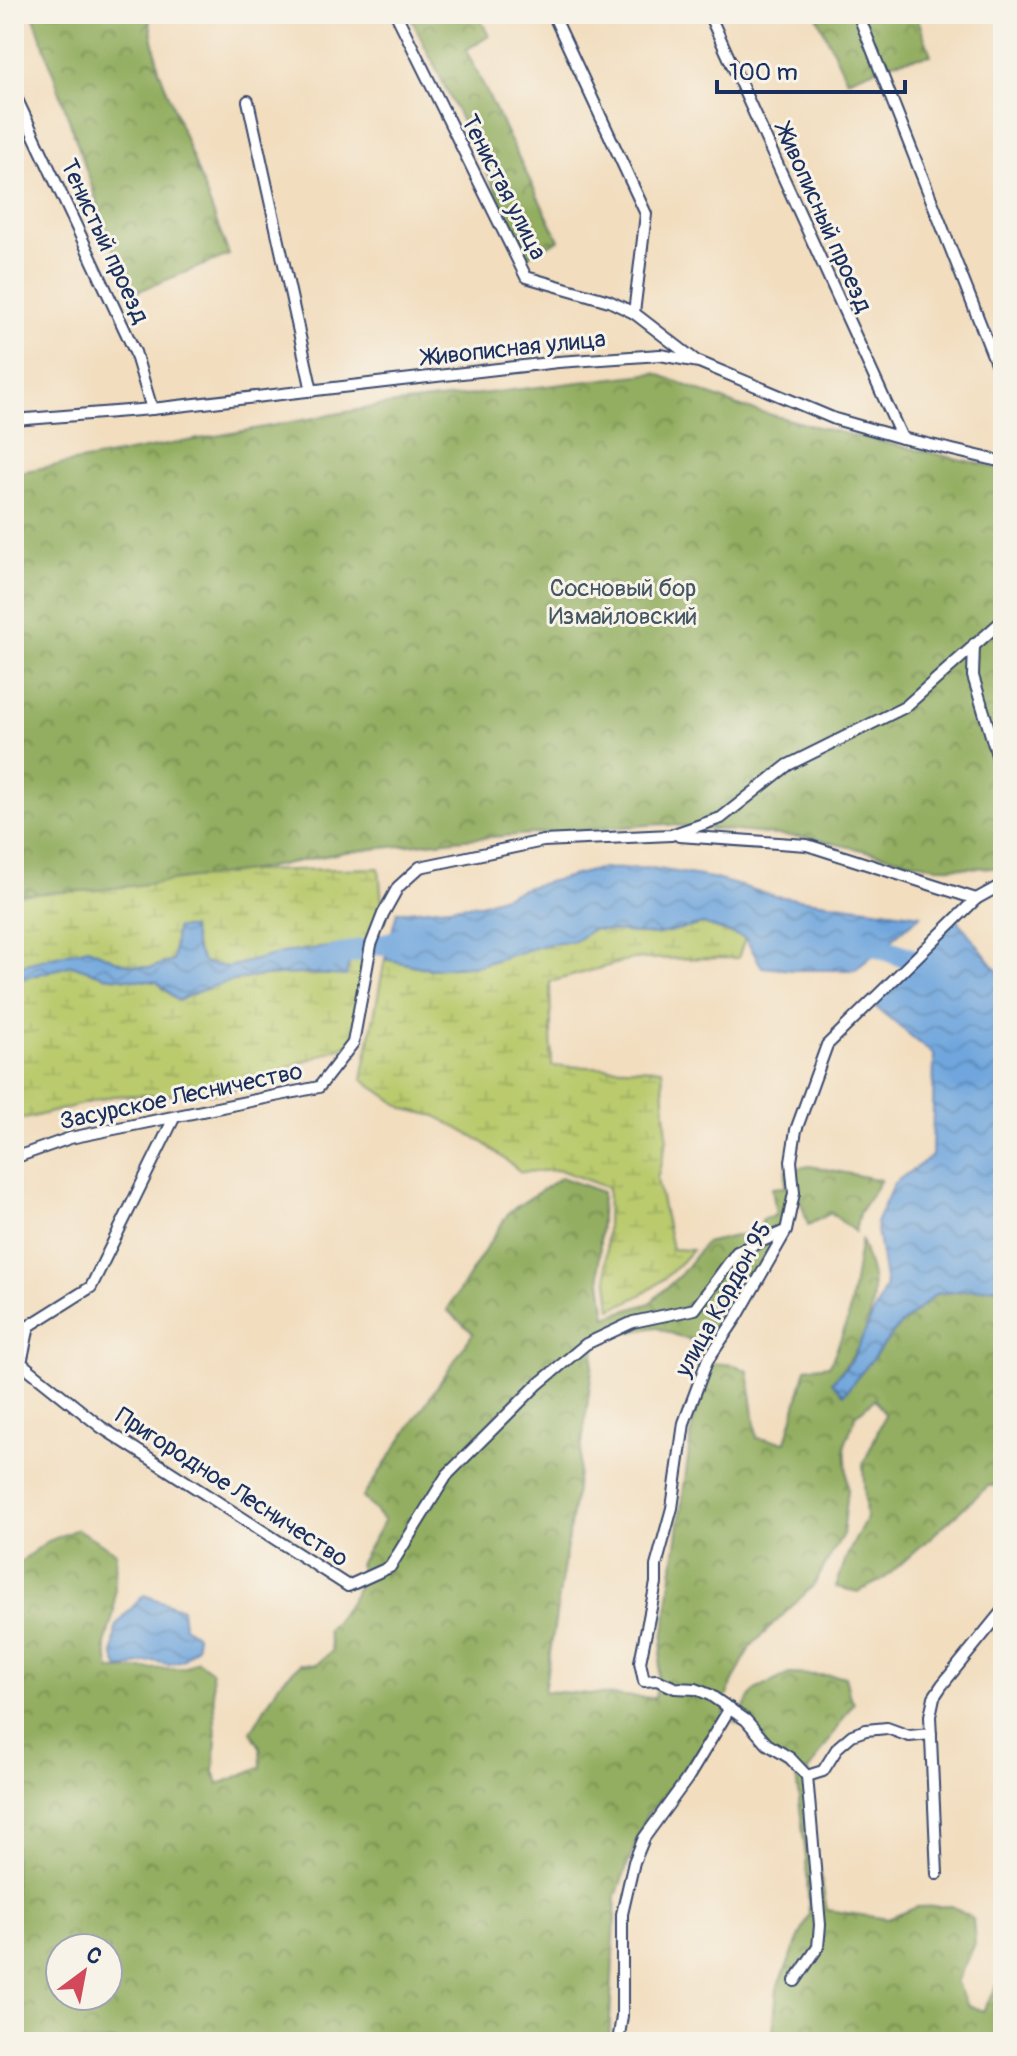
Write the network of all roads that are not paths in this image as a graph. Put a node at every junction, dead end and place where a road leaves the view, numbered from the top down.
1 (396, 14) edge
2 (553, 14) edge
3 (709, 14) edge
4 (858, 14) edge
5 (14, 93) edge
6 (248, 101) dead end
7 (634, 313) junction
8 (699, 362) junction
9 (1003, 381) edge
10 (312, 391) junction
11 (152, 409) junction
12 (14, 420) edge
13 (902, 438) junction
14 (1003, 462) edge
15 (1003, 620) edge
16 (974, 644) junction
17 (1003, 775) edge
18 (671, 835) junction
19 (1003, 884) edge
20 (976, 899) junction
21 (174, 1118) junction
22 (14, 1158) edge
23 (786, 1231) junction
24 (1003, 1610) edge
25 (730, 1708) junction
26 (931, 1734) junction
27 (807, 1776) junction
28 (937, 1874) dead end
29 (795, 1981) dead end
30 (618, 2042) edge

1 - 7 street, Тенистая улица
2 - 7 street
3 - 13 street, Живописный проезд
4 - 9 street
5 - 11 street, Тенистый проезд
6 - 10 street
7 - 8 street, Тенистая улица
8 - 10 street, Живописная улица
8 - 13 street, Живописная улица
10 - 11 street, Живописная улица
11 - 12 street, Живописная улица
13 - 14 street, Живописная улица
15 - 16 street, Засурское Лесничество
16 - 17 street
16 - 18 street, Засурское Лесничество
18 - 20 street
18 - 21 street, Засурское Лесничество
19 - 20 street, улица Кордон 95
20 - 23 street, улица Кордон 95
21 - 22 street, Засурское Лесничество
21 - 23 street, Пригородное Лесничество
23 - 25 street, улица Кордон 95
24 - 26 street
25 - 27 street
25 - 30 street
26 - 27 street
26 - 28 street
27 - 29 street

